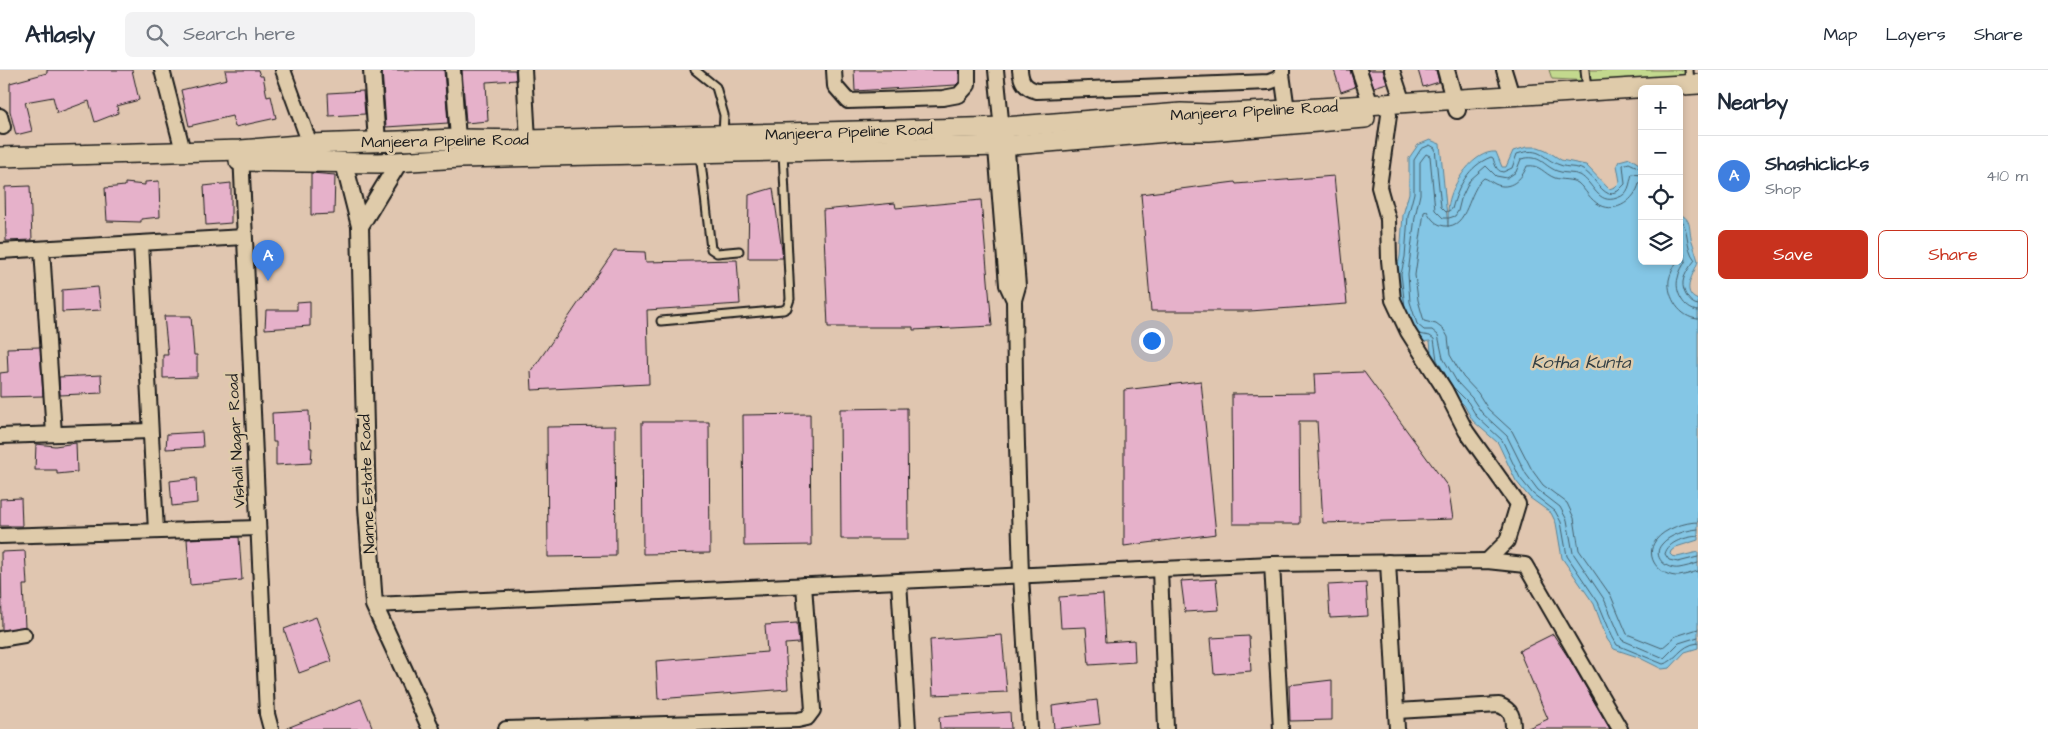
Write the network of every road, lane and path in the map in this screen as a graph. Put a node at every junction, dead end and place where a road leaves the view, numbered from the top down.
1 (162, 70) edge
2 (283, 70) edge
3 (372, 70) edge
4 (453, 70) edge
5 (524, 70) edge
6 (695, 70) edge
7 (834, 70) edge
8 (968, 70) edge
9 (996, 70) edge
10 (1020, 70) edge
11 (1359, 70) edge
12 (1392, 70) edge
13 (1446, 70) edge
14 (1504, 70) edge
15 (1585, 70) edge
16 (1282, 72) edge
17 (1691, 86) edge
18 (1587, 91) junction
19 (1512, 96) junction
20 (1638, 100) edge
21 (1456, 104) junction
22 (1371, 105) junction
23 (1396, 109) junction
24 (1287, 110) junction
25 (1209, 122) junction
26 (1000, 134) junction
27 (723, 135) junction
28 (458, 139) junction
29 (528, 140) junction
30 (377, 142) junction
31 (310, 144) junction
32 (616, 146) junction
33 (183, 150) junction
34 (783, 151) junction
35 (700, 153) junction
36 (240, 156) junction
37 (0, 157) edge
38 (399, 162) junction
39 (344, 163) junction
40 (0, 167) edge
41 (360, 226) junction
42 (244, 238) junction
43 (141, 243) junction
44 (42, 249) junction
45 (0, 251) edge
46 (739, 251) dead end
47 (661, 321) dead end
48 (150, 431) junction
49 (54, 434) junction
50 (0, 436) edge
51 (258, 528) junction
52 (156, 531) junction
53 (0, 536) edge
54 (1388, 562) junction
55 (1487, 562) junction
56 (1272, 564) junction
57 (1160, 569) junction
58 (1021, 575) junction
59 (899, 581) junction
60 (804, 585) junction
61 (374, 605) junction
62 (24, 636) dead end
63 (0, 639) edge
64 (1397, 711) junction
65 (807, 723) edge
66 (271, 729) edge
67 (431, 729) edge
68 (506, 729) edge
69 (908, 729) edge
70 (1030, 729) edge
71 (1166, 729) edge
72 (1281, 729) edge
73 (1397, 729) edge
74 (1513, 729) edge
75 (1620, 729) edge

1 - 33 street
2 - 31 street
3 - 30 street
4 - 28 street
5 - 29 street
6 - 27 lane
7 - 8 street
9 - 26 street
10 - 16 street
11 - 22 street
12 - 23 street
13 - 21 street
14 - 19 street
15 - 18 lane
16 - 24 street
17 - 18 main road, Manjeera Pipeline Road
18 - 19 main road, Manjeera Pipeline Road
19 - 21 main road, Manjeera Pipeline Road
20 - 21 main road, Manjeera Pipeline Road
21 - 23 main road, Manjeera Pipeline Road
22 - 23 main road, Manjeera Pipeline Road
22 - 24 main road, Manjeera Pipeline Road
23 - 25 main road, Manjeera Pipeline Road
23 - 55 street
24 - 25 main road, Manjeera Pipeline Road
25 - 26 main road, Manjeera Pipeline Road
26 - 27 main road, Manjeera Pipeline Road
26 - 34 main road, Manjeera Pipeline Road
26 - 58 street
27 - 32 main road, Manjeera Pipeline Road
28 - 29 main road, Manjeera Pipeline Road
28 - 30 main road, Manjeera Pipeline Road
29 - 32 main road, Manjeera Pipeline Road
30 - 31 main road, Manjeera Pipeline Road
31 - 36 main road, Manjeera Pipeline Road
32 - 35 main road, Manjeera Pipeline Road
32 - 38 main road, Manjeera Pipeline Road
33 - 36 main road, Manjeera Pipeline Road
33 - 37 main road, Manjeera Pipeline Road
34 - 35 main road, Manjeera Pipeline Road
34 - 47 lane
35 - 46 lane
36 - 39 main road, Manjeera Pipeline Road
36 - 40 main road, Manjeera Pipeline Road
36 - 42 street, Vishali Nagar Road
38 - 39 main road, Manjeera Pipeline Road
38 - 41 street
39 - 41 street, Nanne Estate Road
41 - 61 street, Nanne Estate Road
42 - 43 street
42 - 51 street, Vishali Nagar Road
43 - 44 street
43 - 48 street
44 - 45 street
44 - 49 street
48 - 49 street
48 - 52 street
49 - 50 street
51 - 52 street
51 - 66 street, Vishali Nagar Road
52 - 53 street
54 - 55 street
54 - 56 street
54 - 64 street
55 - 75 street
56 - 57 street
56 - 72 street
57 - 58 street
57 - 71 street
58 - 59 street
58 - 70 street
59 - 60 street
59 - 69 street
60 - 61 street
60 - 65 street
61 - 67 street, Nanne Estate Road
62 - 63 street
64 - 73 street
64 - 74 street
65 - 68 street

